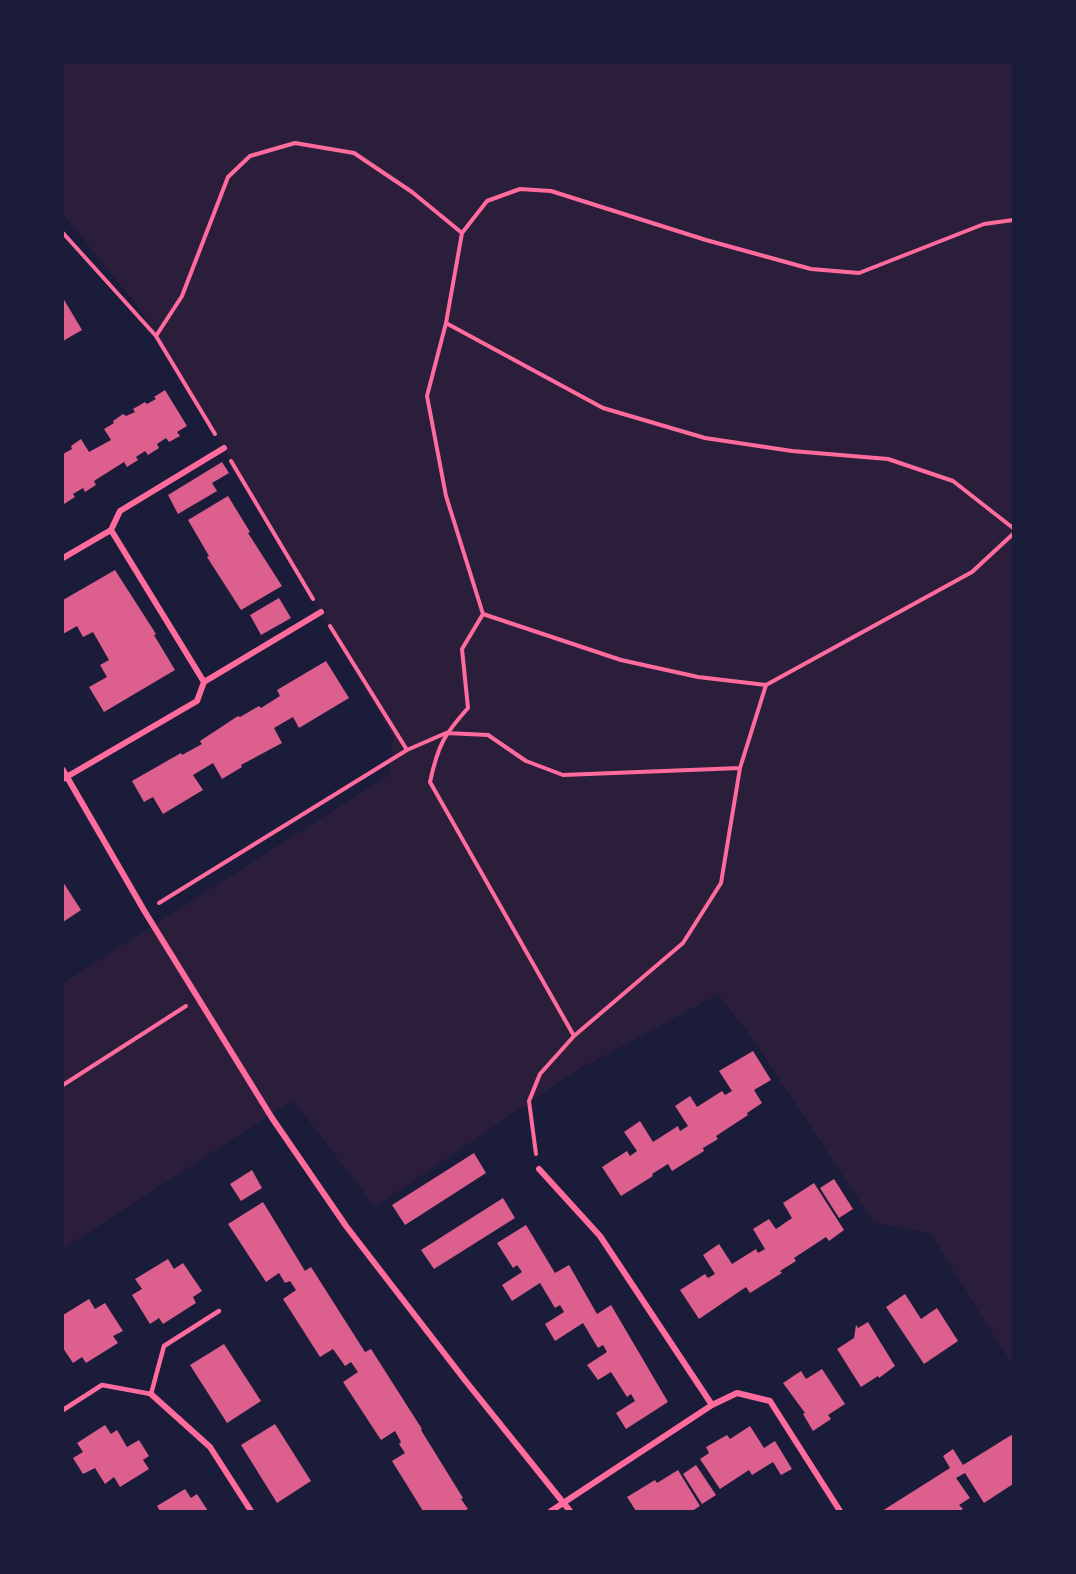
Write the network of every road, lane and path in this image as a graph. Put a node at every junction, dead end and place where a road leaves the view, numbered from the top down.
1 (1013, 220) edge
2 (63, 233) edge
3 (462, 233) junction
4 (446, 323) junction
5 (156, 336) junction
6 (224, 448) junction
7 (1013, 528) edge
8 (111, 530) junction
9 (1013, 534) edge
10 (63, 558) edge
11 (321, 612) junction
12 (483, 614) junction
13 (204, 682) junction
14 (766, 685) junction
15 (446, 733) junction
16 (407, 750) junction
17 (740, 768) junction
18 (64, 776) edge
19 (145, 912) junction
20 (199, 998) junction
21 (574, 1036) junction
22 (63, 1085) edge
23 (539, 1169) joint
24 (219, 1311) dead end
25 (151, 1394) junction
26 (712, 1405) junction
27 (63, 1410) edge
28 (563, 1503) junction
29 (251, 1511) edge
30 (551, 1511) edge
31 (570, 1511) edge
32 (840, 1511) edge

1 - 3 path
2 - 5 path
3 - 4 path
3 - 5 path
4 - 7 path
4 - 12 path
5 - 6 path
6 - 8 street
6 - 11 path
8 - 10 street
8 - 13 street
9 - 14 path
11 - 13 street
11 - 16 path
12 - 14 path
12 - 15 path
13 - 18 street
14 - 17 path
15 - 16 path
15 - 17 path
15 - 21 path
16 - 19 path
17 - 21 path
18 - 19 street
19 - 20 street
20 - 22 path
20 - 28 street
21 - 23 path
23 - 26 street
24 - 25 lane
25 - 27 lane
25 - 29 street
26 - 28 street
26 - 32 street
28 - 30 street
28 - 31 street

